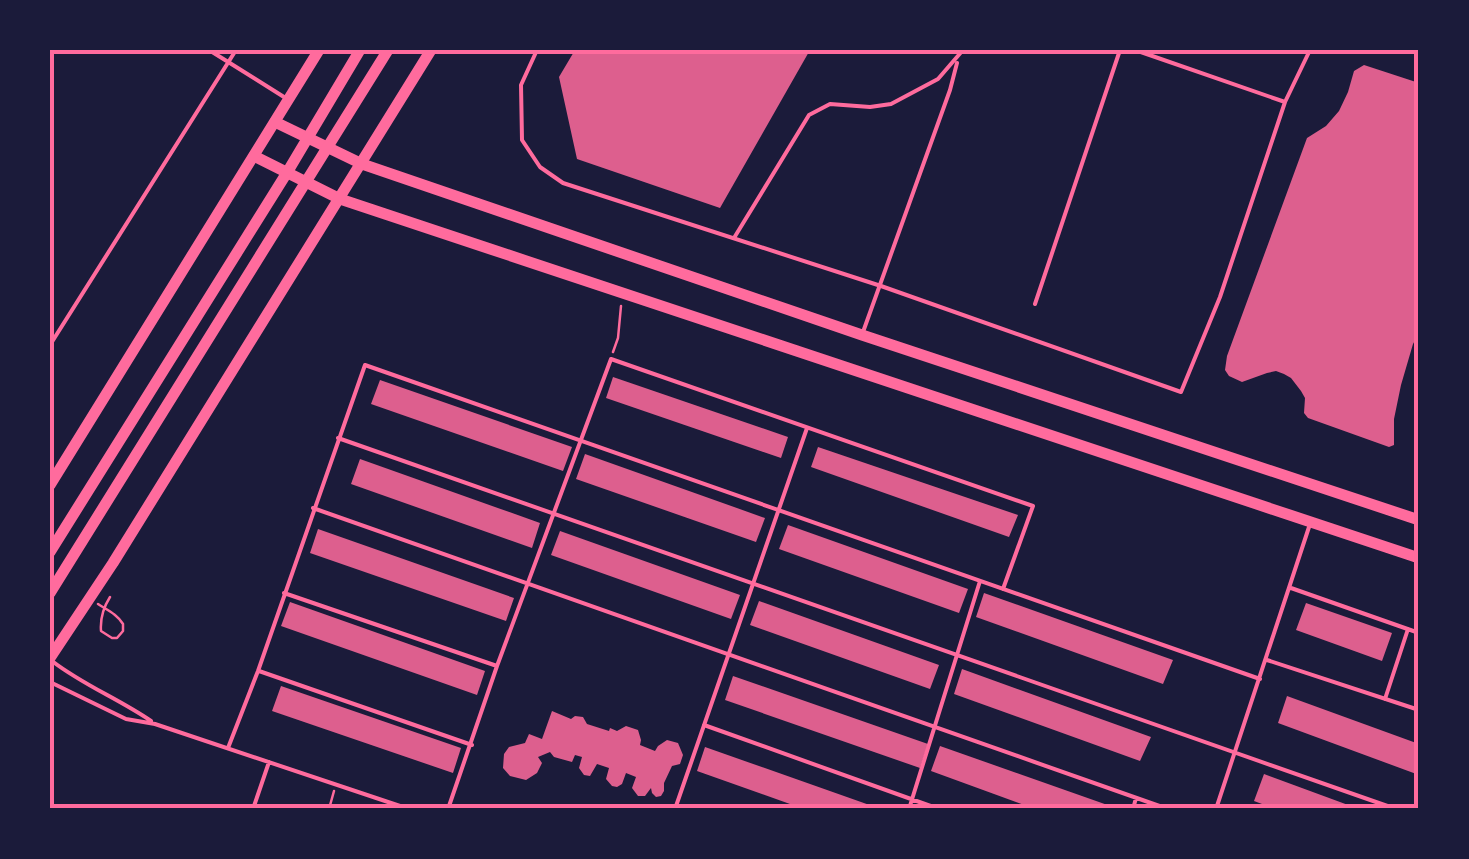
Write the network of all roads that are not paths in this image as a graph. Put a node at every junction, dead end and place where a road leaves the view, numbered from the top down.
1 (210, 50) edge
2 (236, 50) edge
3 (319, 50) edge
4 (360, 50) edge
5 (388, 50) edge
6 (431, 50) edge
7 (537, 50) edge
8 (963, 50) edge
9 (1120, 50) edge
10 (1135, 50) edge
11 (1310, 50) edge
12 (958, 58) junction
13 (228, 62) junction
14 (288, 100) junction
15 (1285, 102) junction
16 (275, 122) junction
17 (308, 138) junction
18 (328, 147) junction
19 (254, 156) junction
20 (362, 164) junction
21 (288, 172) junction
22 (306, 181) junction
23 (340, 198) junction
24 (734, 238) junction
25 (881, 286) junction
26 (1034, 304) dead end
27 (862, 335) junction
28 (50, 345) edge
29 (807, 428) junction
30 (338, 438) junction
31 (581, 441) junction
32 (50, 485) edge
33 (314, 508) junction
34 (778, 510) junction
35 (553, 515) junction
36 (1419, 520) edge
37 (1311, 523) junction
38 (50, 552) edge
39 (1419, 558) edge
40 (980, 581) junction
41 (528, 584) junction
42 (753, 585) junction
43 (1290, 587) junction
44 (1003, 589) junction
45 (284, 592) junction
46 (50, 593) edge
47 (1408, 629) junction
48 (1419, 633) edge
49 (728, 654) junction
50 (956, 656) junction
51 (50, 659) edge
52 (1266, 660) junction
53 (497, 666) junction
54 (258, 671) junction
55 (1260, 679) junction
56 (50, 682) edge
57 (1385, 699) junction
58 (1419, 710) edge
59 (155, 724) junction
60 (704, 725) junction
61 (934, 727) junction
62 (472, 745) junction
63 (228, 748) junction
64 (1235, 753) junction
65 (269, 762) junction
66 (1136, 798) junction
67 (912, 799) junction
68 (253, 809) edge
69 (409, 809) edge
70 (448, 809) edge
71 (675, 809) edge
72 (908, 809) edge
73 (940, 809) edge
74 (1133, 809) edge
75 (1168, 809) edge
76 (1216, 809) edge
77 (1396, 809) edge

1 - 13 lane
2 - 13 lane
3 - 14 main road
4 - 17 main road
5 - 18 main road
6 - 20 main road
7 - 24 lane
8 - 12 lane
9 - 26 lane
10 - 15 lane
11 - 15 lane
12 - 24 lane
12 - 25 lane
13 - 14 lane
13 - 28 lane
14 - 16 main road
15 - 25 lane
16 - 17 main road
16 - 19 main road
17 - 18 main road
17 - 21 main road
18 - 20 main road
18 - 22 main road
19 - 21 main road
19 - 32 main road
20 - 23 main road
20 - 27 main road
21 - 22 main road
21 - 38 main road
22 - 23 main road
22 - 46 main road
23 - 37 main road
23 - 51 main road
24 - 25 lane
25 - 27 lane
27 - 36 main road
29 - 31 lane
29 - 34 lane
29 - 44 lane
30 - 31 lane
30 - 33 lane
30 - 35 lane
31 - 34 lane
31 - 35 lane
33 - 41 lane
33 - 45 lane
34 - 40 lane
34 - 42 lane
35 - 41 lane
35 - 42 lane
37 - 39 main road
37 - 43 lane
40 - 44 lane
40 - 50 lane
41 - 49 lane
41 - 53 lane
42 - 49 lane
42 - 50 lane
43 - 47 lane
43 - 52 lane
44 - 55 lane
45 - 53 lane
45 - 54 lane
47 - 48 lane
47 - 57 lane
49 - 60 lane
49 - 61 lane
50 - 61 lane
50 - 64 lane
51 - 59 lane
52 - 55 lane
52 - 57 lane
53 - 62 lane
54 - 62 lane
54 - 63 lane
55 - 64 lane
56 - 59 lane
57 - 58 lane
59 - 63 lane
60 - 67 lane
60 - 71 lane
61 - 66 lane
61 - 67 lane
62 - 70 lane
63 - 65 lane
64 - 76 lane
64 - 77 lane
65 - 68 lane
65 - 69 lane
66 - 74 lane
66 - 75 lane
67 - 72 lane
67 - 73 lane

